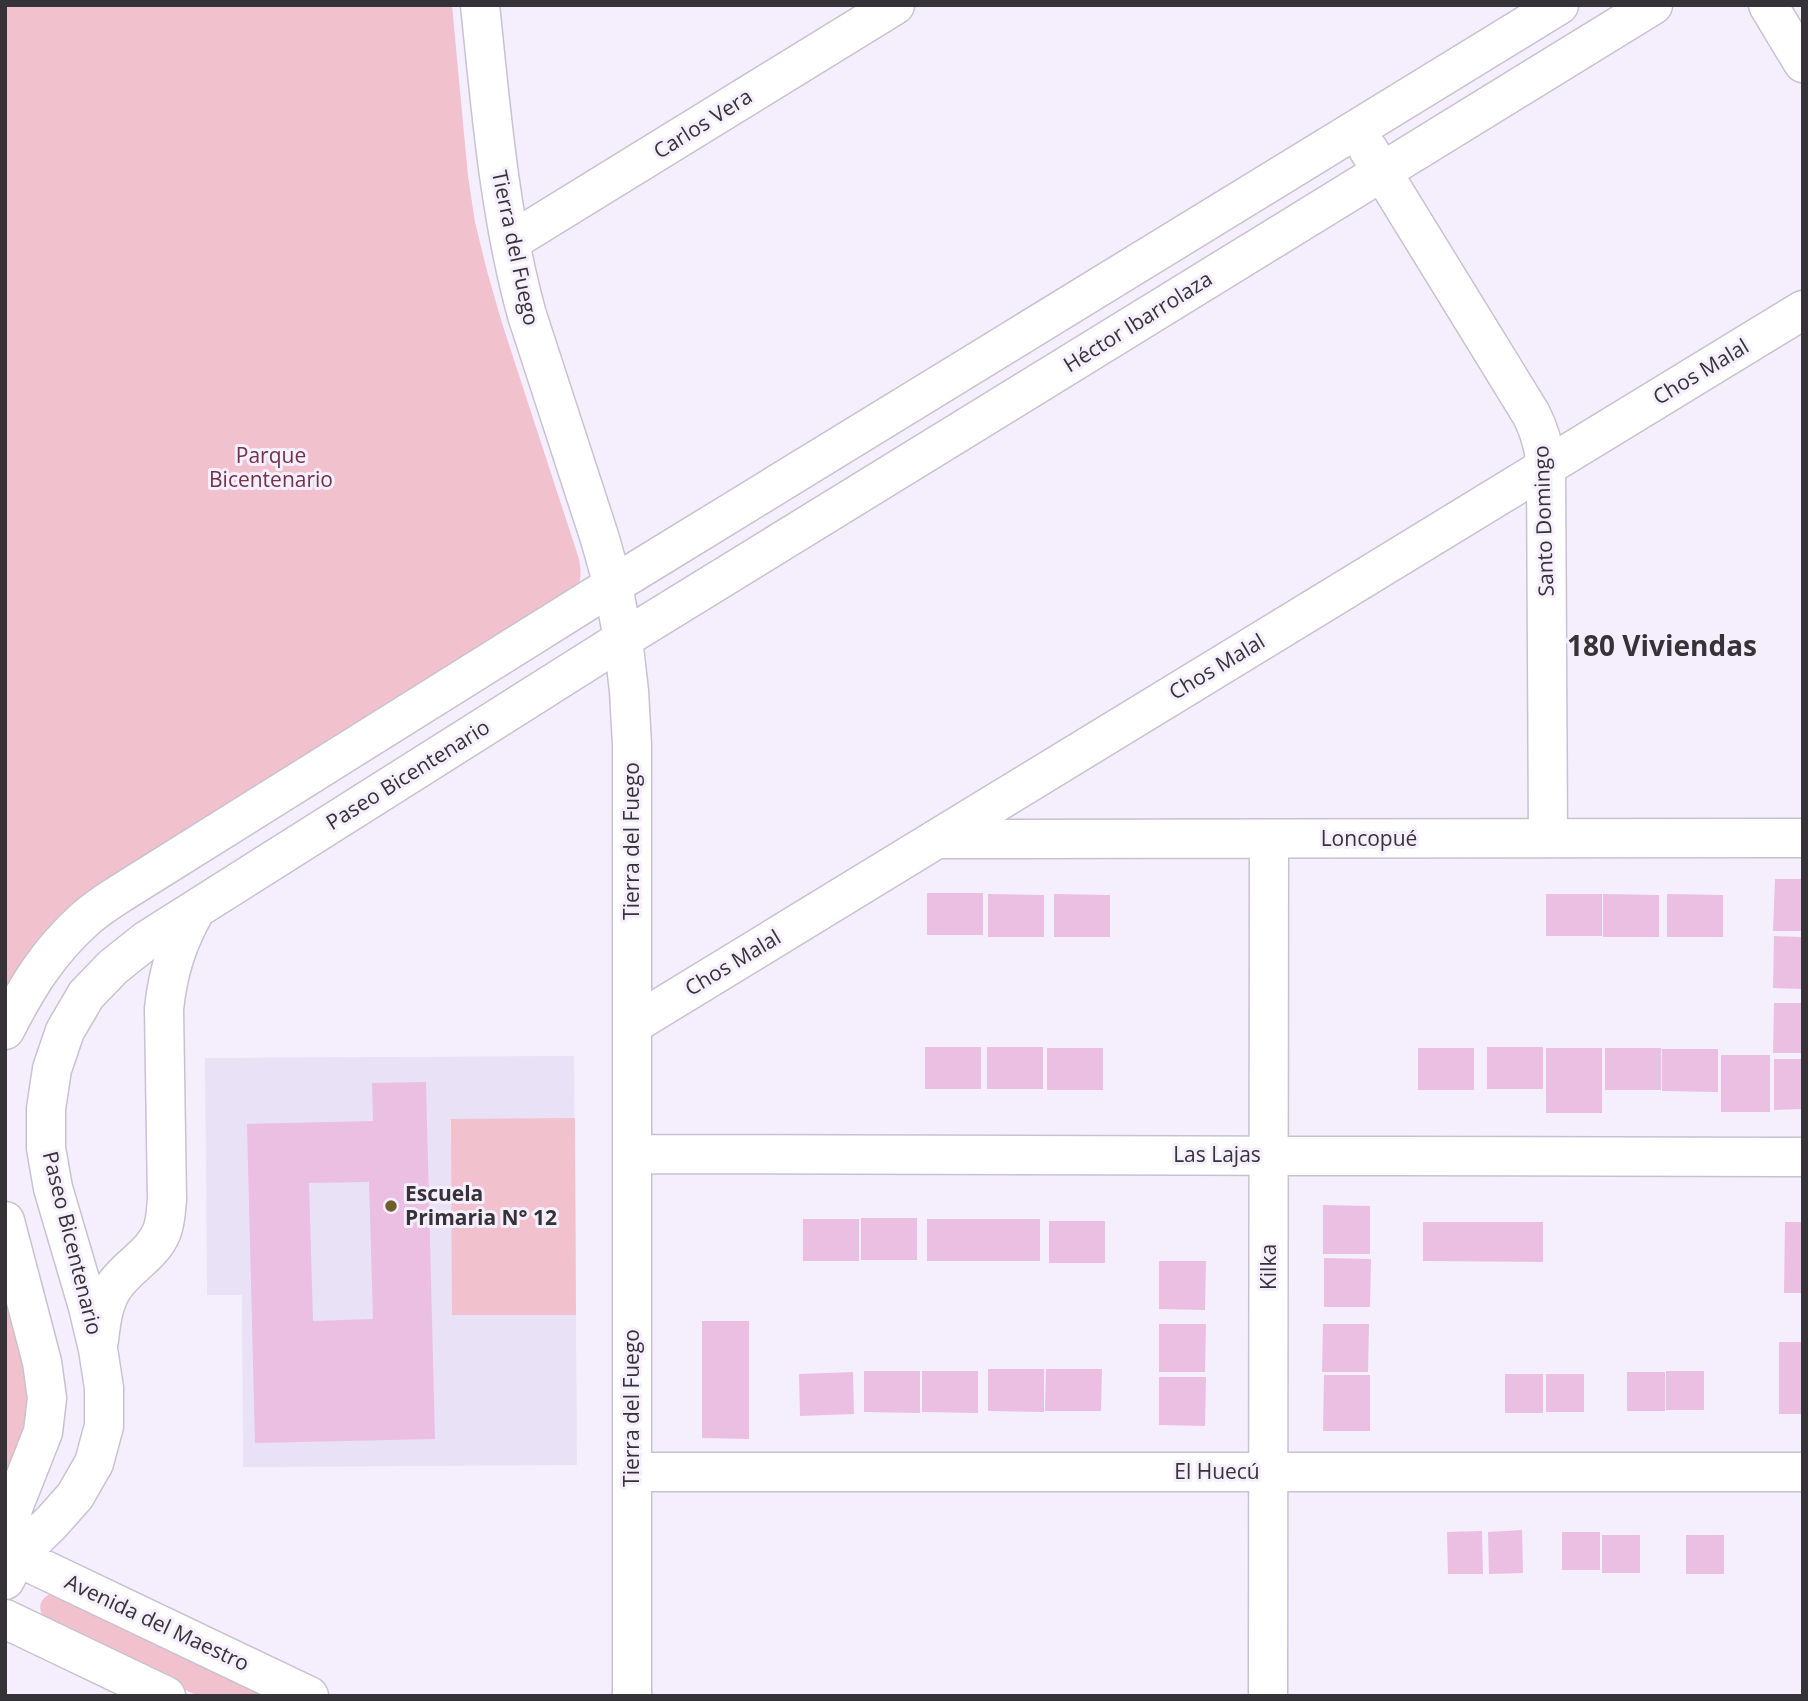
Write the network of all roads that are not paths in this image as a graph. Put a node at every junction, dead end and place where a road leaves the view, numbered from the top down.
1 (480, 5) edge
2 (895, 5) edge
3 (1559, 5) edge
4 (1653, 5) edge
5 (1768, 5) edge
6 (1803, 63) edge
7 (1356, 130) junction
8 (1382, 172) junction
9 (510, 242) junction
10 (1803, 310) edge
11 (1546, 466) junction
12 (613, 585) junction
13 (623, 639) junction
14 (1548, 838) junction
15 (1803, 838) edge
16 (936, 839) junction
17 (1269, 839) junction
18 (196, 909) junction
19 (632, 1025) junction
20 (5, 1030) edge
21 (632, 1154) junction
22 (1269, 1155) junction
23 (1803, 1157) edge
24 (5, 1221) edge
25 (98, 1349) junction
26 (632, 1472) junction
27 (1268, 1472) junction
28 (1803, 1472) edge
29 (9, 1563) edge
30 (5, 1619) edge
31 (166, 1696) edge
32 (309, 1696) edge
33 (632, 1696) edge
34 (1268, 1696) edge

1 - 9 street, Tierra del Fuego
2 - 9 street, Carlos Vera
3 - 7 street
4 - 8 street, Héctor Ibarrolaza
5 - 6 street
7 - 8 street, Santo Domingo
7 - 12 street
8 - 11 street, Santo Domingo
8 - 13 street, Héctor Ibarrolaza
9 - 12 street, Tierra del Fuego
10 - 11 street, Chos Malal
11 - 14 street, Santo Domingo
11 - 16 street, Chos Malal
12 - 13 street, Tierra del Fuego
12 - 20 street
13 - 18 street, Paseo Bicentenario
13 - 19 street, Tierra del Fuego
14 - 15 street, Loncopué
14 - 17 street, Loncopué
16 - 17 street, Loncopué
16 - 19 street, Chos Malal
17 - 22 street, Kilka
18 - 25 street
18 - 25 street, Paseo Bicentenario
19 - 21 street, Tierra del Fuego
21 - 22 street, Las Lajas
21 - 26 street, Tierra del Fuego
22 - 23 street, Las Lajas
22 - 27 street, Kilka
24 - 29 street
25 - 29 street, Paseo Bicentenario
26 - 27 street, El Huecú
26 - 33 street, Tierra del Fuego
27 - 28 street, El Huecú
27 - 34 street, Kilka
29 - 32 street, Avenida del Maestro
30 - 31 street

